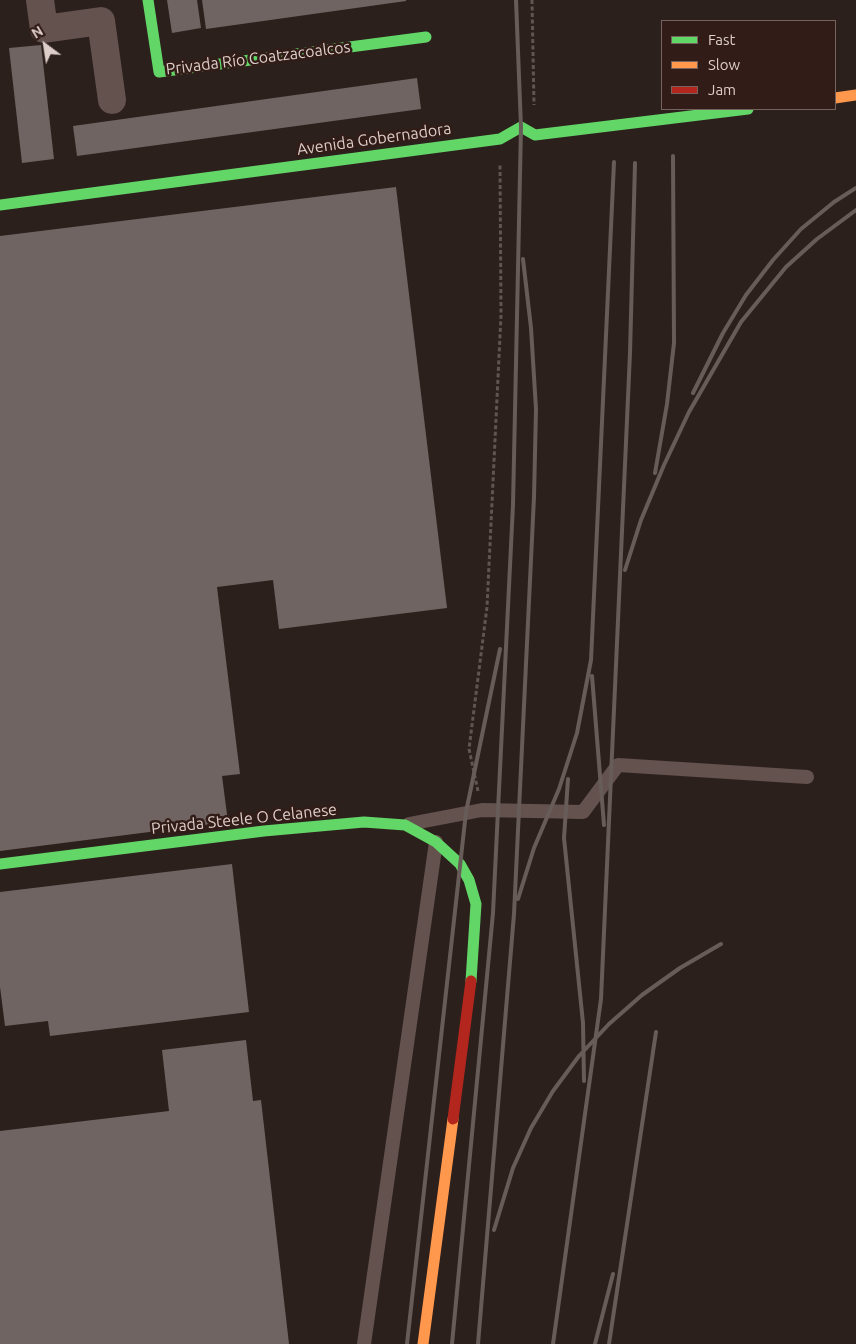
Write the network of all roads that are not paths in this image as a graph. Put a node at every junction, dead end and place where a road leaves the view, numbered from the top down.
1 (40, 0) edge
2 (45, 0) edge
3 (148, 0) edge
4 (426, 37) dead end
5 (856, 95) edge
6 (836, 98) edge
7 (112, 100) dead end
8 (740, 110) edge
9 (0, 205) edge
10 (807, 778) dead end
11 (406, 825) junction
12 (436, 842) junction
13 (0, 864) edge
14 (364, 1344) edge
15 (423, 1344) edge

1 - 2 street
1 - 7 street
3 - 4 street, Privada Río Coatzacoalcos
5 - 6 street
8 - 9 street, Avenida Gobernadora
10 - 11 lane
11 - 12 street, Privada Steele O Celanese
11 - 13 street, Privada Steele O Celanese
12 - 14 lane
12 - 15 street, Privada Steele O Celanese

